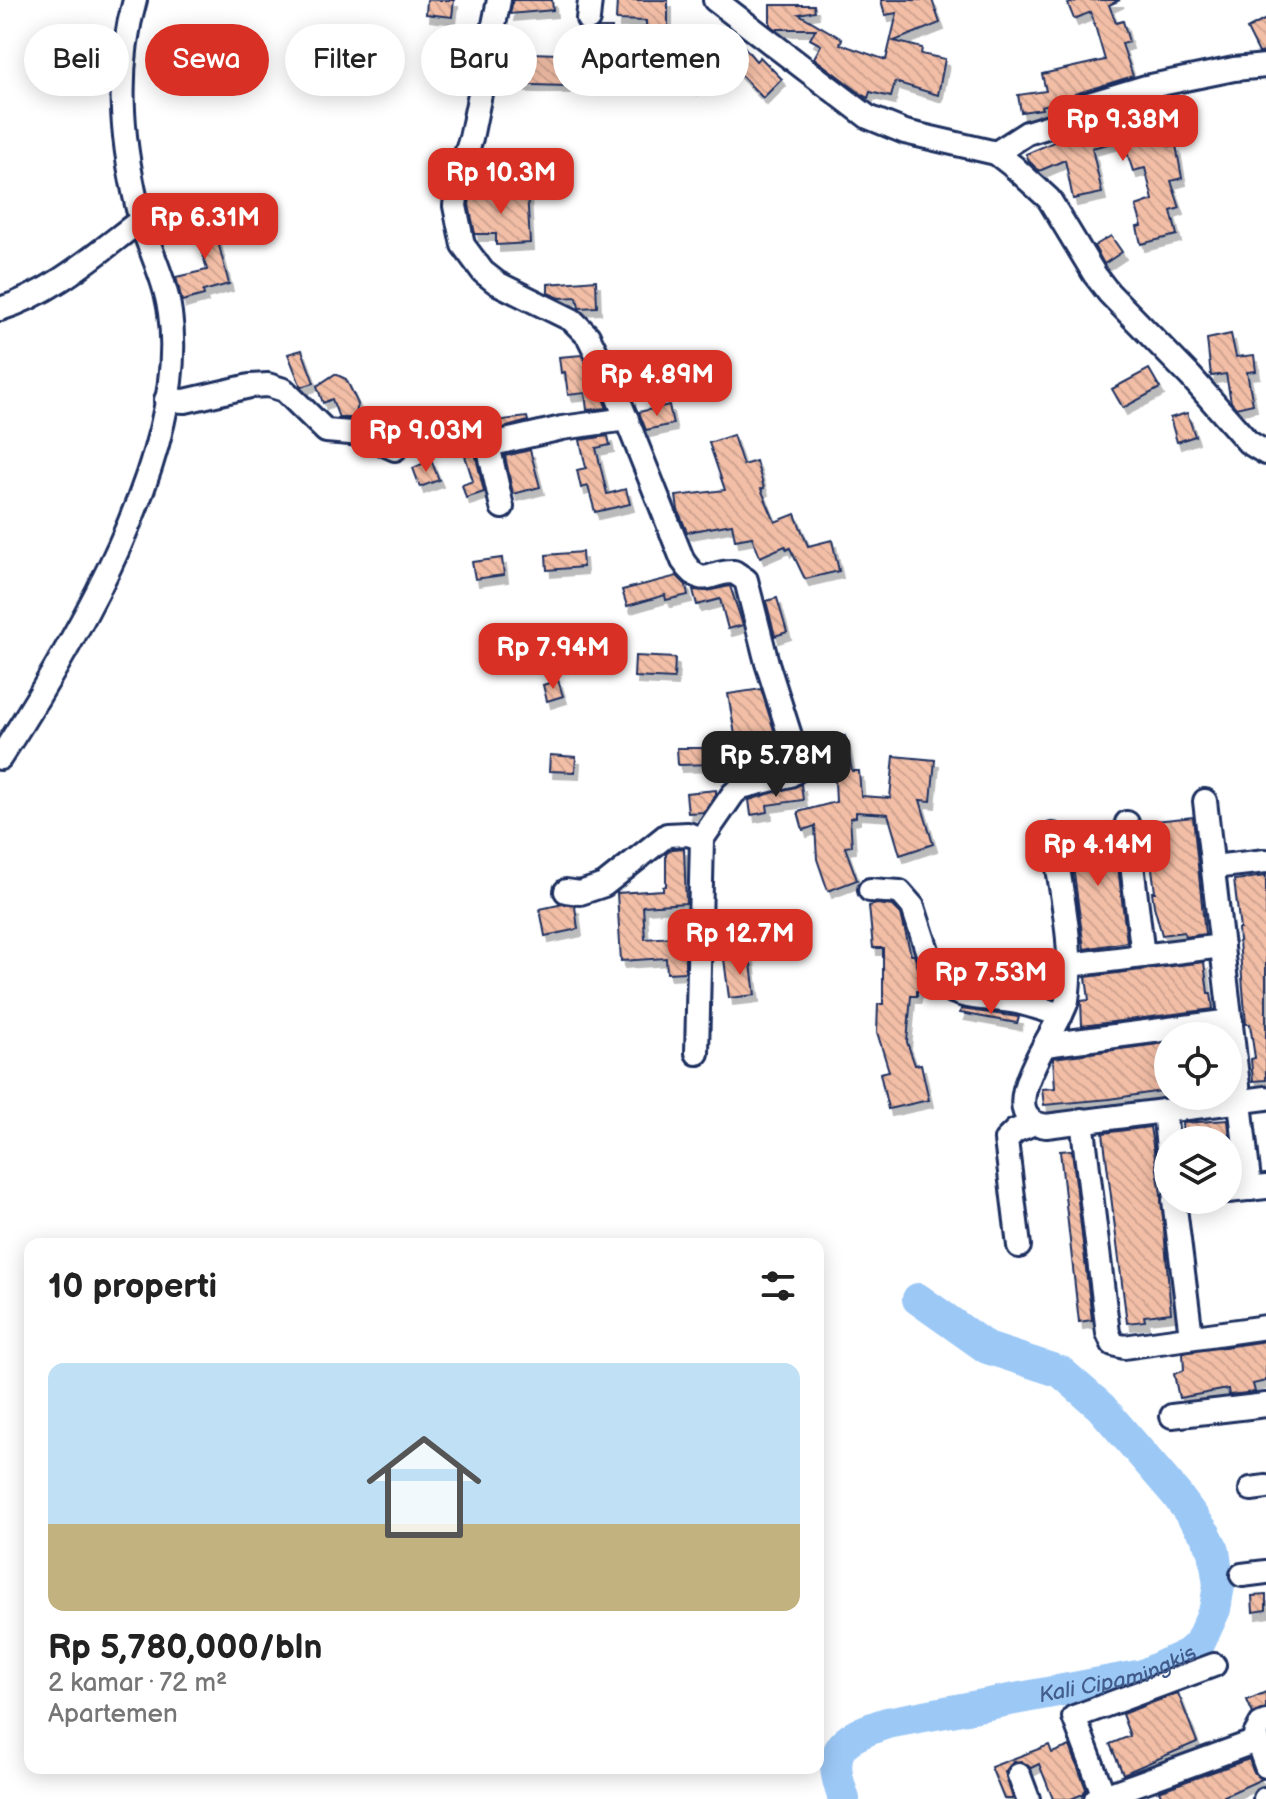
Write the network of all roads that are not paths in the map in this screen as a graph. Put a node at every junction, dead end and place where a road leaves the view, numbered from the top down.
1 (135, 0) edge
2 (499, 0) edge
3 (715, 0) edge
4 (1266, 66) edge
5 (996, 153) junction
6 (141, 220) junction
7 (0, 309) edge
8 (166, 400) junction
9 (627, 419) junction
10 (395, 449) dead end
11 (1266, 453) edge
12 (502, 507) dead end
13 (0, 758) edge
14 (1205, 801) dead end
15 (1127, 823) dead end
16 (1053, 835) dead end
17 (702, 839) junction
18 (1266, 861) edge
19 (1213, 867) junction
20 (870, 890) dead end
21 (566, 891) dead end
22 (1222, 946) junction
23 (1143, 956) junction
24 (1070, 965) junction
25 (1061, 1015) junction
26 (1231, 1021) joint
27 (1045, 1045) junction
28 (697, 1053) dead end
29 (1266, 1098) edge
30 (1242, 1102) edge
31 (1172, 1110) edge
32 (1241, 1110) edge
33 (1164, 1111) junction
34 (1082, 1120) junction
35 (1034, 1123) junction
36 (1166, 1126) edge
37 (1248, 1189) edge
38 (1176, 1214) edge
39 (1019, 1246) dead end
40 (1266, 1327) edge
41 (1191, 1336) junction
42 (1266, 1405) edge
43 (1172, 1416) dead end
44 (1266, 1572) edge
45 (1242, 1575) dead end
46 (1214, 1665) dead end
47 (1261, 1732) edge
48 (1266, 1766) edge
49 (1019, 1775) dead end
50 (1100, 1797) edge
51 (1028, 1799) edge

1 - 6 street
2 - 9 street
3 - 5 street
4 - 5 street
5 - 11 street
6 - 7 street
6 - 8 street
8 - 10 street
8 - 13 street
9 - 12 street
9 - 17 street
14 - 19 street
15 - 23 street
16 - 24 street
17 - 21 street
17 - 28 street
18 - 19 street
19 - 22 street
20 - 25 street
22 - 23 street
22 - 26 street
23 - 24 street
24 - 25 street
25 - 27 street
26 - 27 street
27 - 35 street
29 - 30 street
31 - 33 street
32 - 37 street
33 - 34 street
33 - 36 street
34 - 35 street
34 - 41 street
35 - 39 street
38 - 41 street
40 - 41 street
42 - 43 street
44 - 45 street
46 - 50 street
47 - 48 street
47 - 50 street
49 - 51 street

